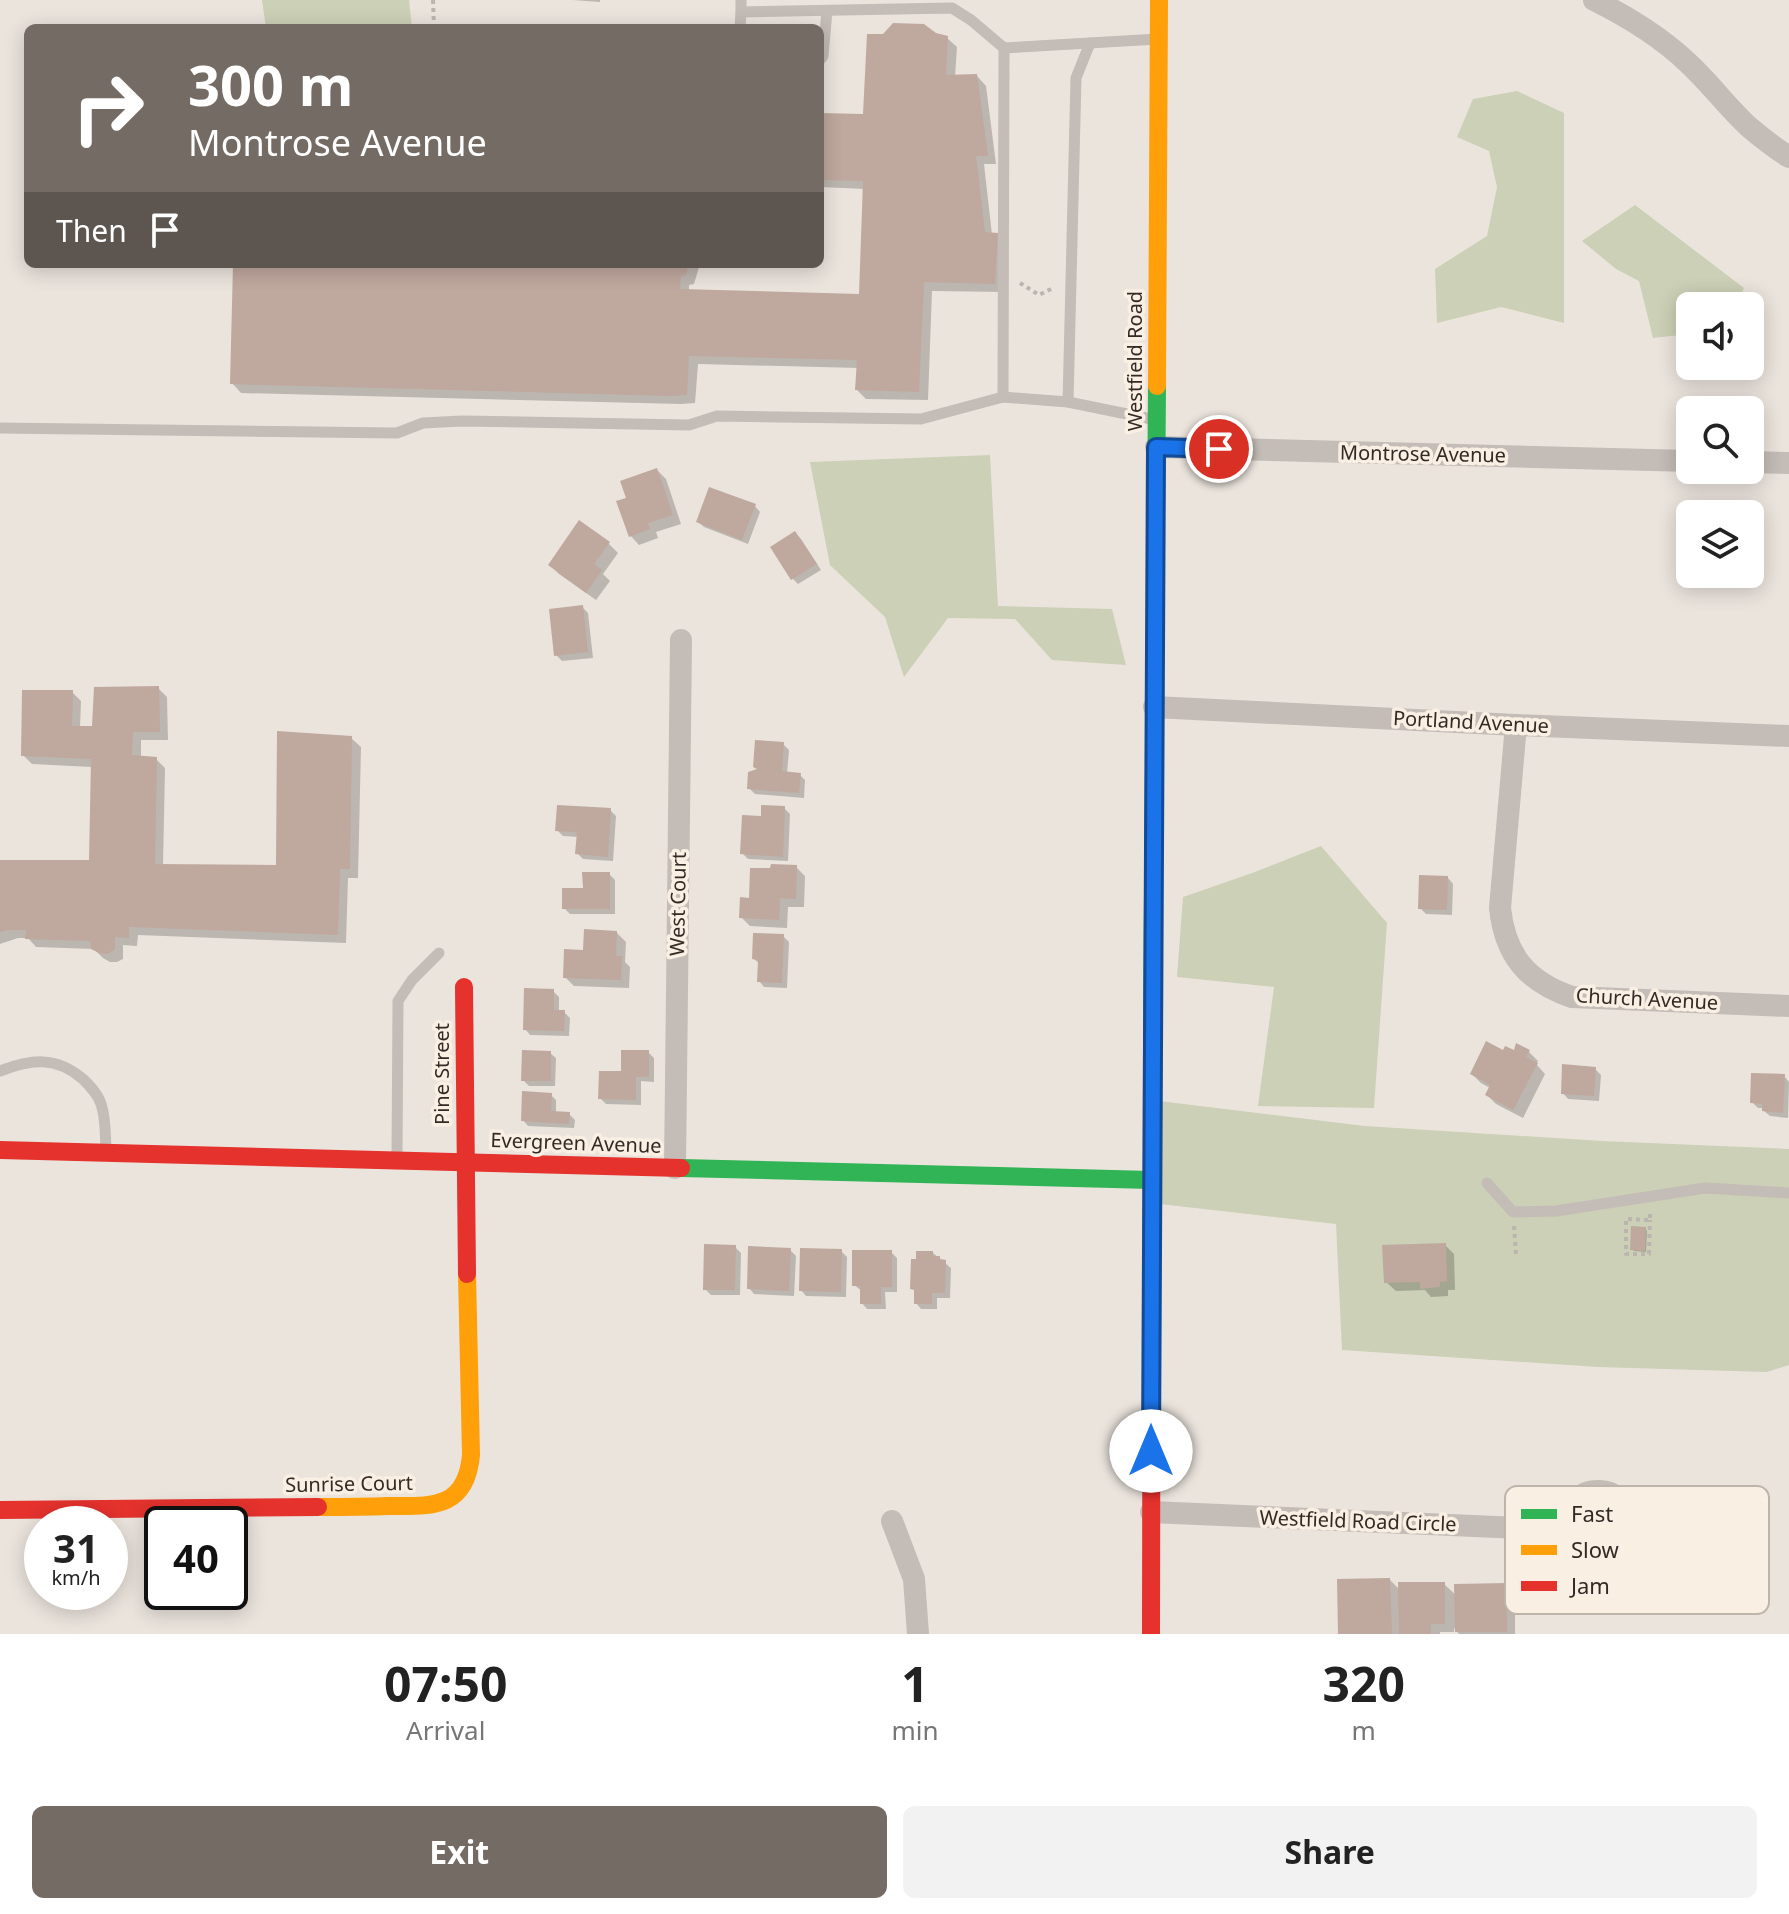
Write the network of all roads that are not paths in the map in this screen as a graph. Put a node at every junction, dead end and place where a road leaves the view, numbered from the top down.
1 (1159, 0) edge
2 (1594, 0) edge
3 (741, 6) edge
4 (827, 11) junction
5 (1158, 39) junction
6 (1090, 43) junction
7 (824, 45) edge
8 (1004, 48) junction
9 (1789, 157) edge
10 (1003, 397) junction
11 (1068, 402) junction
12 (1156, 420) junction
13 (0, 428) edge
14 (1156, 447) junction
15 (1676, 461) edge
16 (1764, 462) edge
17 (1789, 463) edge
18 (681, 640) dead end
19 (1154, 707) junction
20 (1516, 725) junction
21 (1789, 736) edge
22 (439, 953) dead end
23 (464, 987) dead end
24 (1789, 1006) edge
25 (0, 1071) edge
26 (0, 1150) edge
27 (106, 1153) junction
28 (397, 1160) junction
29 (465, 1162) junction
30 (675, 1168) junction
31 (1151, 1180) junction
32 (1487, 1183) dead end
33 (1789, 1193) edge
34 (0, 1510) edge
35 (1151, 1512) junction
36 (892, 1521) dead end
37 (1505, 1527) edge
38 (918, 1634) edge
39 (1151, 1634) edge

1 - 5 street, Westfield Road
2 - 9 street
3 - 4 lane
4 - 7 lane
4 - 8 lane
5 - 6 lane
5 - 12 street, Westfield Road
6 - 8 lane
6 - 11 lane
8 - 10 lane
10 - 11 lane
10 - 13 lane
11 - 12 lane
12 - 14 street, Westfield Road
14 - 15 street, Montrose Avenue
14 - 19 street, Westfield Road
16 - 17 street
18 - 30 street, West Court
19 - 20 street, Portland Avenue
19 - 31 street, Westfield Road
20 - 21 street, Portland Avenue
20 - 24 street, Church Avenue
22 - 28 lane
23 - 29 street, Pine Street
25 - 27 lane
26 - 27 street, Evergreen Avenue
27 - 28 street, Evergreen Avenue
28 - 29 street, Evergreen Avenue
29 - 30 street, Evergreen Avenue
29 - 34 street, Sunrise Court
30 - 31 street, Evergreen Avenue
31 - 35 street, Westfield Road
32 - 33 lane
35 - 37 street, Westfield Road Circle
35 - 39 street, Westfield Road
36 - 38 street

